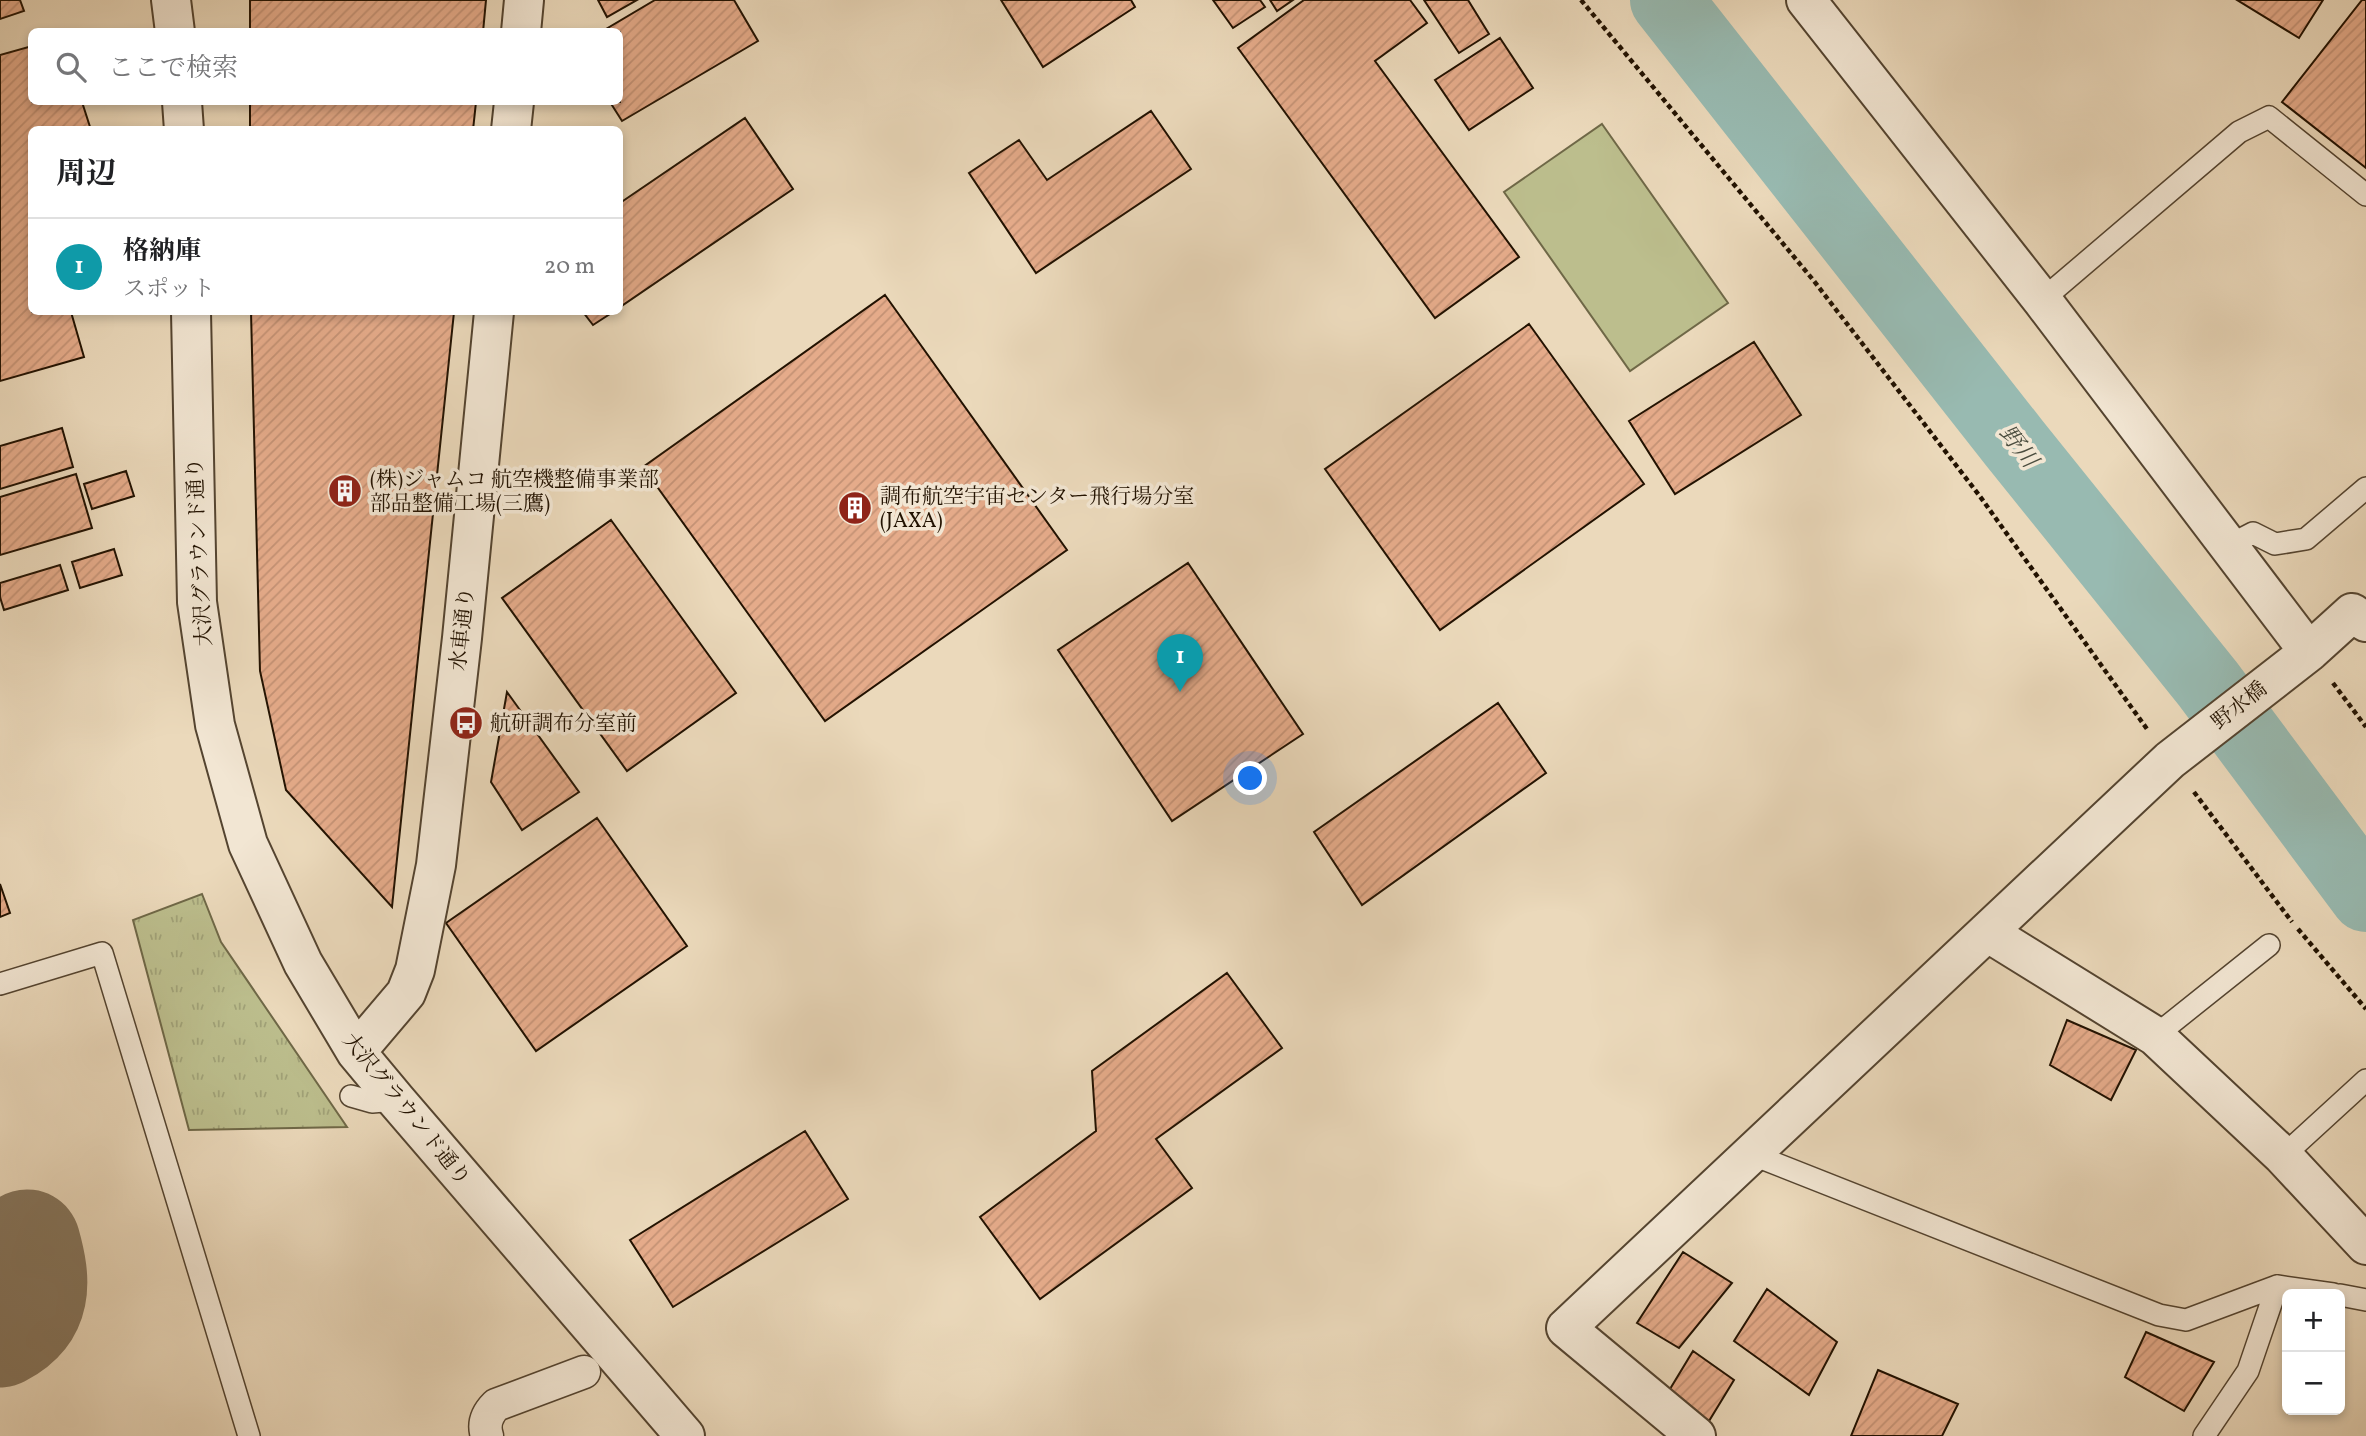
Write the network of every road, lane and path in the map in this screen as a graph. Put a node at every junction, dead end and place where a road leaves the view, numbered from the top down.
1 (171, 0) edge
2 (524, 0) edge
3 (1581, 0) edge
4 (1806, 0) edge
5 (174, 28) edge
6 (521, 28) edge
7 (182, 105) edge
8 (514, 105) edge
9 (184, 126) edge
10 (511, 126) edge
11 (2366, 195) edge
12 (2042, 300) junction
13 (191, 315) edge
14 (494, 315) edge
15 (2366, 488) edge
16 (2228, 546) junction
17 (2366, 622) edge
18 (2304, 655) junction
19 (2366, 727) edge
20 (2174, 756) junction
21 (1987, 932) junction
22 (2269, 945) dead end
23 (0, 984) edge
24 (2366, 1009) edge
25 (2155, 1036) junction
26 (356, 1052) junction
27 (2366, 1080) edge
28 (351, 1096) dead end
29 (396, 1100) junction
30 (1751, 1154) junction
31 (2283, 1156) junction
32 (2366, 1245) edge
33 (2277, 1286) junction
34 (2298, 1289) edge
35 (2345, 1296) edge
36 (2366, 1300) edge
37 (584, 1372) dead end
38 (677, 1433) edge
39 (249, 1436) edge
40 (487, 1436) edge
41 (1696, 1436) edge
42 (2204, 1436) edge

1 - 5 street
2 - 6 street
3 - 20 path
4 - 12 street
7 - 9 street
8 - 10 street
11 - 12 lane
12 - 16 street
13 - 26 street, 大沢グラウンド通り
14 - 26 street, 水車通り
15 - 16 lane
16 - 18 street
17 - 18 street, 野水橋
18 - 19 path
18 - 20 street, 野水橋
20 - 21 street, 野水橋
20 - 24 path
21 - 25 street
21 - 30 street, 野水橋
22 - 25 lane
23 - 39 lane
25 - 31 street
26 - 29 street, 大沢グラウンド通り
27 - 31 lane
28 - 29 lane
29 - 38 street, 大沢グラウンド通り
30 - 33 lane
30 - 41 street, 野水橋
31 - 32 street
33 - 34 lane
33 - 42 lane
35 - 36 lane
37 - 40 street

